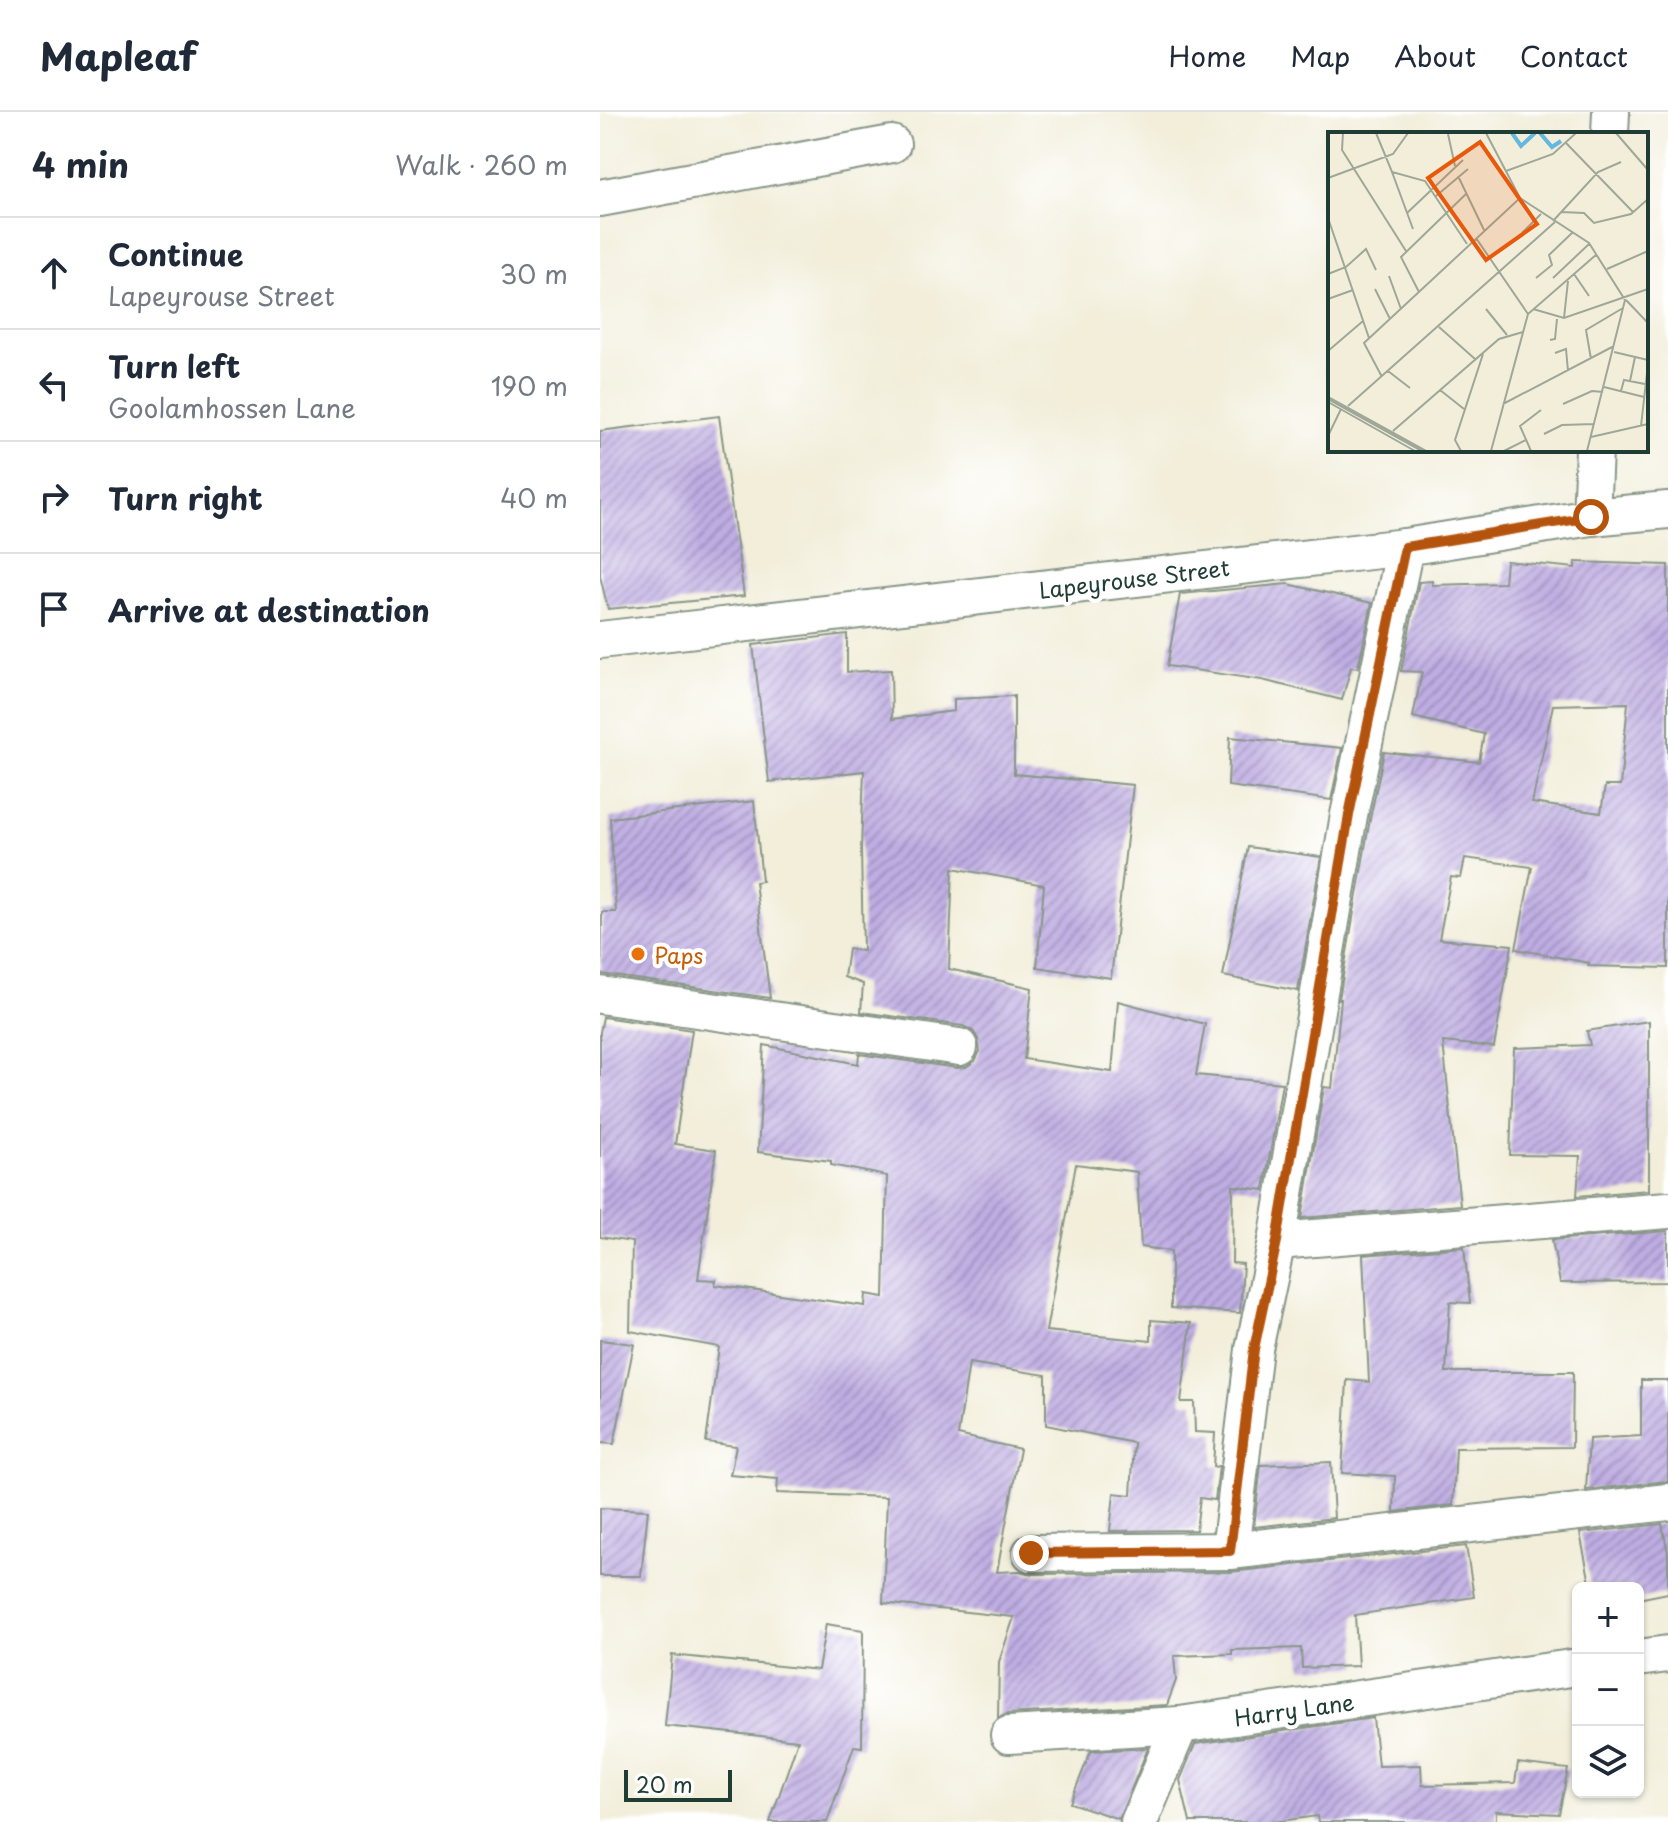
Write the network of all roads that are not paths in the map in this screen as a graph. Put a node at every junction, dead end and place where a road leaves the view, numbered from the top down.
1 (1611, 112) edge
2 (1610, 132) edge
3 (892, 144) dead end
4 (600, 198) edge
5 (1594, 452) edge
6 (1668, 510) edge
7 (1591, 517) junction
8 (1405, 547) junction
9 (600, 640) edge
10 (600, 995) edge
11 (959, 1047) dead end
12 (1668, 1210) edge
13 (1277, 1241) junction
14 (1668, 1502) edge
15 (1230, 1551) junction
16 (1031, 1553) dead end
17 (1668, 1654) edge
18 (1644, 1657) edge
19 (1572, 1668) edge
20 (1180, 1725) junction
21 (1009, 1735) dead end
22 (1139, 1822) edge

1 - 2 street
3 - 4 street
5 - 7 street
6 - 7 street, Lapeyrouse Street
7 - 8 street, Lapeyrouse Street
8 - 9 street, Lapeyrouse Street
8 - 13 street
10 - 11 street
12 - 13 street
13 - 15 street
14 - 15 street
15 - 16 street
17 - 18 street
19 - 20 street, Harry Lane
20 - 21 street, Harry Lane
20 - 22 street

